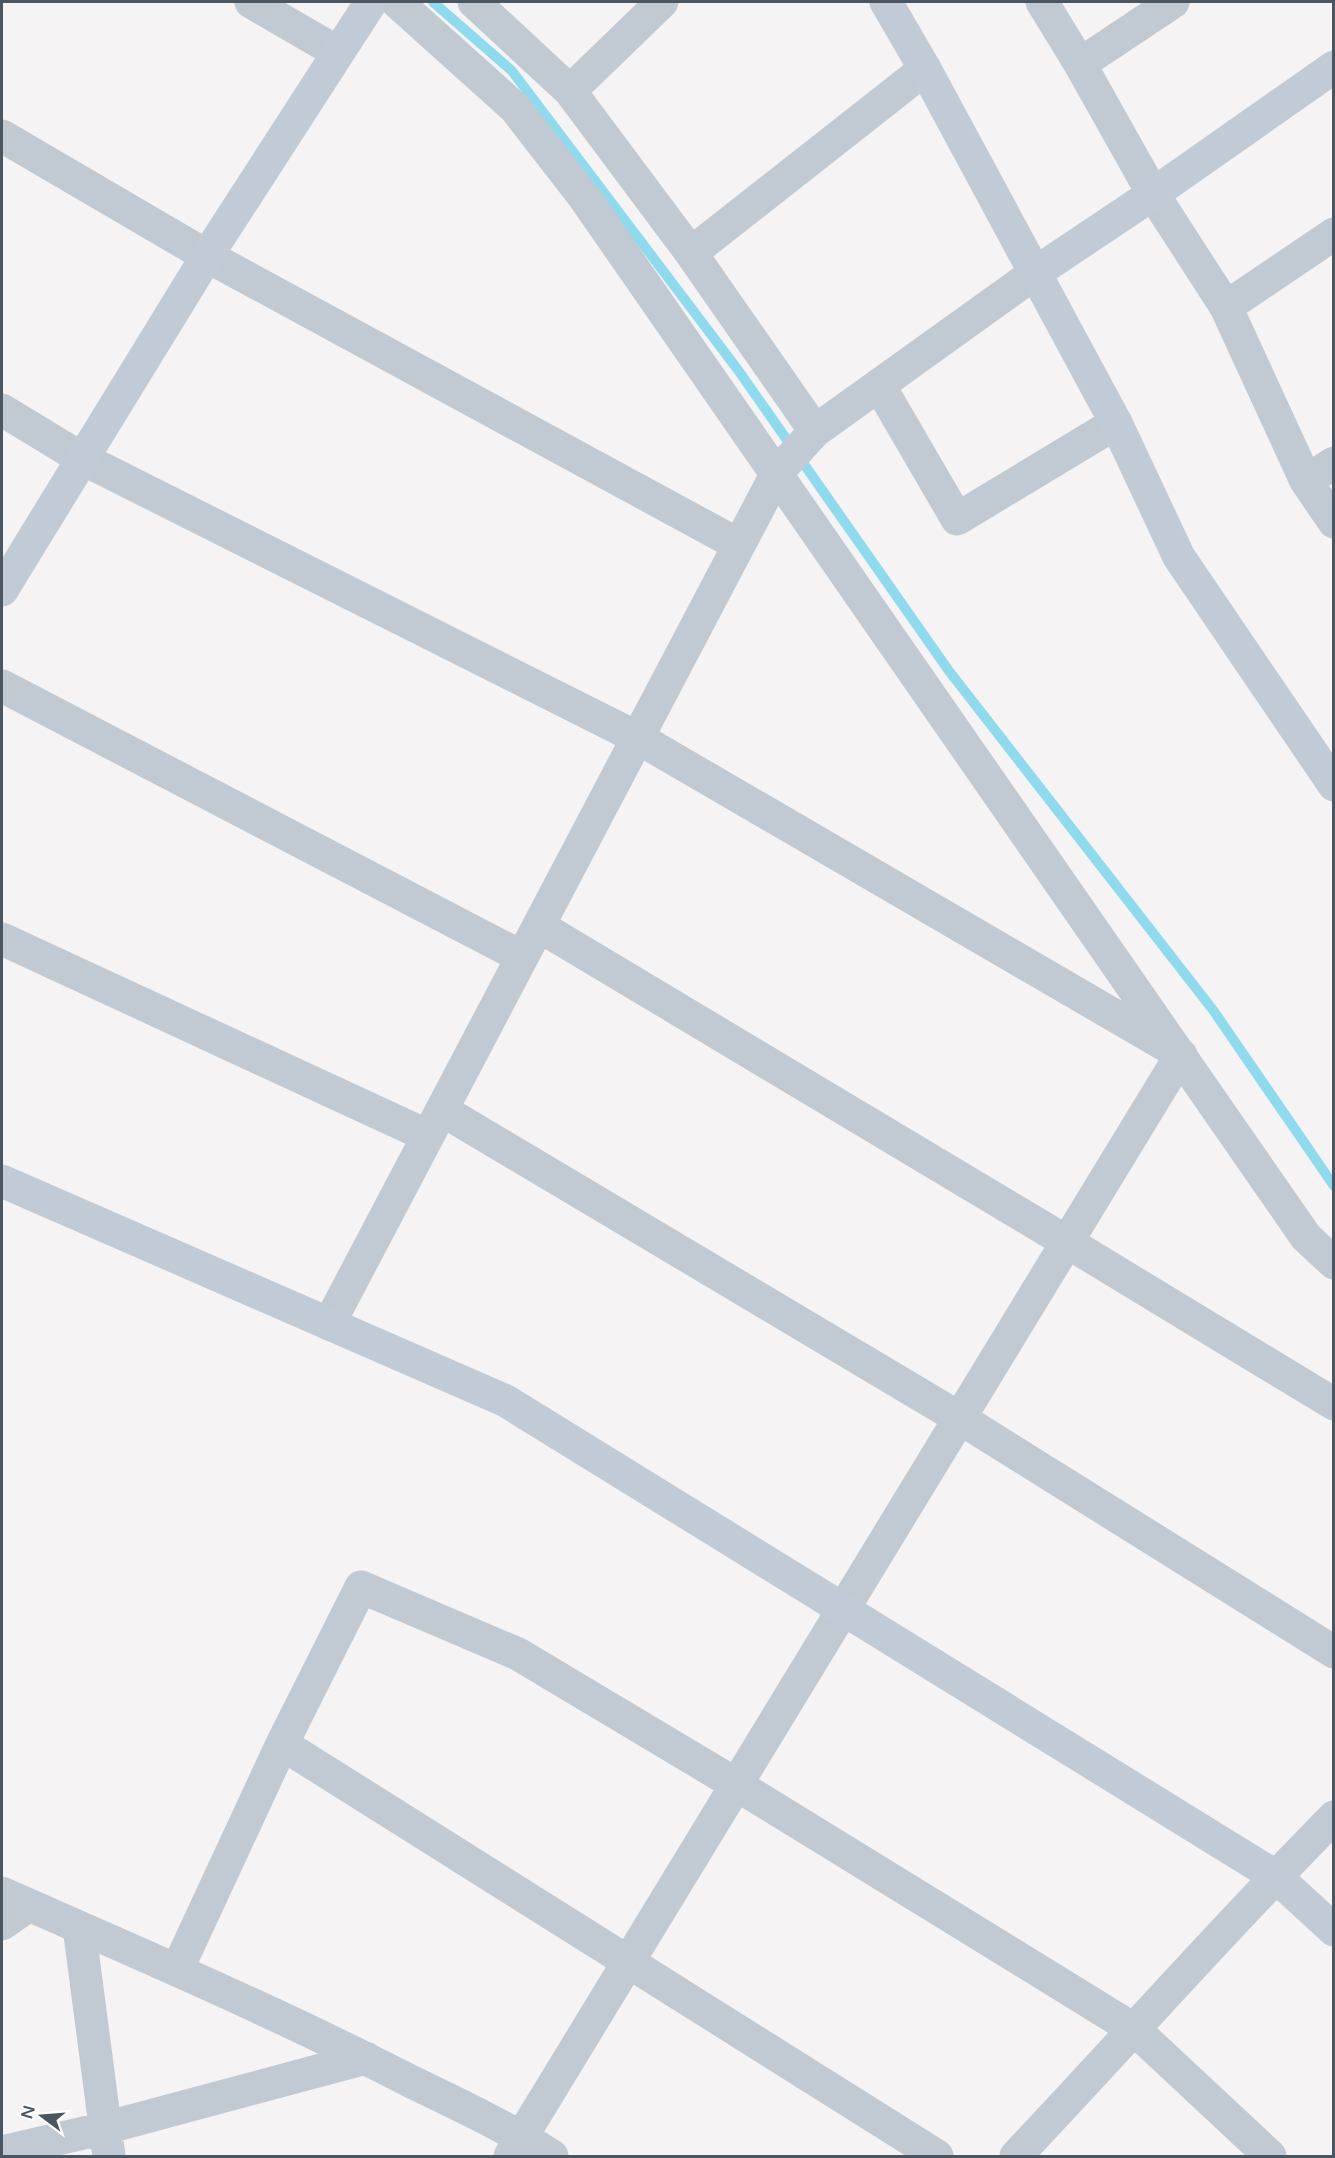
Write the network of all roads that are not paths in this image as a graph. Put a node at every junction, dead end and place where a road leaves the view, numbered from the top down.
1 (251, 2) edge
2 (371, 2) edge
3 (397, 2) edge
4 (474, 2) edge
5 (662, 2) edge
6 (886, 2) edge
7 (1042, 2) edge
8 (1173, 2) edge
9 (337, 52) junction
10 (1080, 64) junction
11 (1334, 67) edge
12 (925, 69) junction
13 (570, 91) junction
14 (2, 136) edge
15 (1153, 194) junction
16 (1334, 234) edge
17 (691, 254) junction
18 (207, 256) junction
19 (1035, 273) junction
20 (1226, 307) junction
21 (879, 386) junction
22 (2, 410) edge
23 (1116, 423) junction
24 (815, 431) junction
25 (81, 458) junction
26 (1334, 463) edge
27 (777, 473) junction
28 (1306, 481) junction
29 (1334, 522) edge
30 (739, 544) junction
31 (2, 590) edge
32 (2, 686) edge
33 (638, 738) junction
34 (1334, 785) edge
35 (538, 926) junction
36 (2, 939) edge
37 (522, 957) junction
38 (1181, 1055) junction
39 (435, 1123) junction
40 (2, 1181) edge
41 (1067, 1242) junction
42 (1334, 1263) edge
43 (328, 1324) junction
44 (1334, 1404) edge
45 (961, 1419) junction
46 (844, 1610) junction
47 (1334, 1652) edge
48 (282, 1744) junction
49 (737, 1785) junction
50 (1334, 1817) edge
51 (1275, 1876) junction
52 (15, 1899) edge
53 (2, 1924) edge
54 (79, 1927) junction
55 (1334, 1930) edge
56 (630, 1962) junction
57 (177, 1970) junction
58 (1135, 2030) junction
59 (366, 2058) junction
60 (107, 2142) edge
61 (517, 2147) edge
62 (2, 2152) edge
63 (552, 2157) edge
64 (937, 2157) edge
65 (1016, 2157) edge
66 (1270, 2157) edge

1 - 9 street
2 - 9 street
3 - 27 street
4 - 13 street
5 - 13 street
6 - 12 street
7 - 10 street
8 - 10 street
9 - 18 street
10 - 15 street
11 - 15 street
12 - 17 street
12 - 19 street
13 - 17 street
14 - 18 street
15 - 19 street
15 - 20 street
16 - 20 street
17 - 24 street
18 - 25 street
18 - 30 street
19 - 21 street
19 - 23 street
20 - 28 street
21 - 23 street
21 - 24 street
22 - 25 street
23 - 34 street
24 - 27 street
25 - 31 street
25 - 33 street
26 - 28 street
27 - 30 street
27 - 38 street
28 - 29 street
30 - 33 street
32 - 37 street
33 - 35 street
33 - 38 street
35 - 37 street
35 - 41 street
36 - 39 street
37 - 39 street
38 - 41 street
38 - 42 street
39 - 43 street
39 - 45 street
40 - 43 street
41 - 44 street
41 - 45 street
43 - 46 street
45 - 46 street
45 - 47 street
46 - 49 street
46 - 51 street
48 - 49 street
48 - 56 street
48 - 57 street
49 - 56 street
49 - 58 street
50 - 51 street
51 - 55 street
51 - 58 street
52 - 53 street
52 - 54 street
54 - 57 street
54 - 60 street
56 - 61 street
56 - 64 street
57 - 59 street
58 - 65 street
58 - 66 street
59 - 60 street
59 - 61 street
60 - 62 street
61 - 63 street

